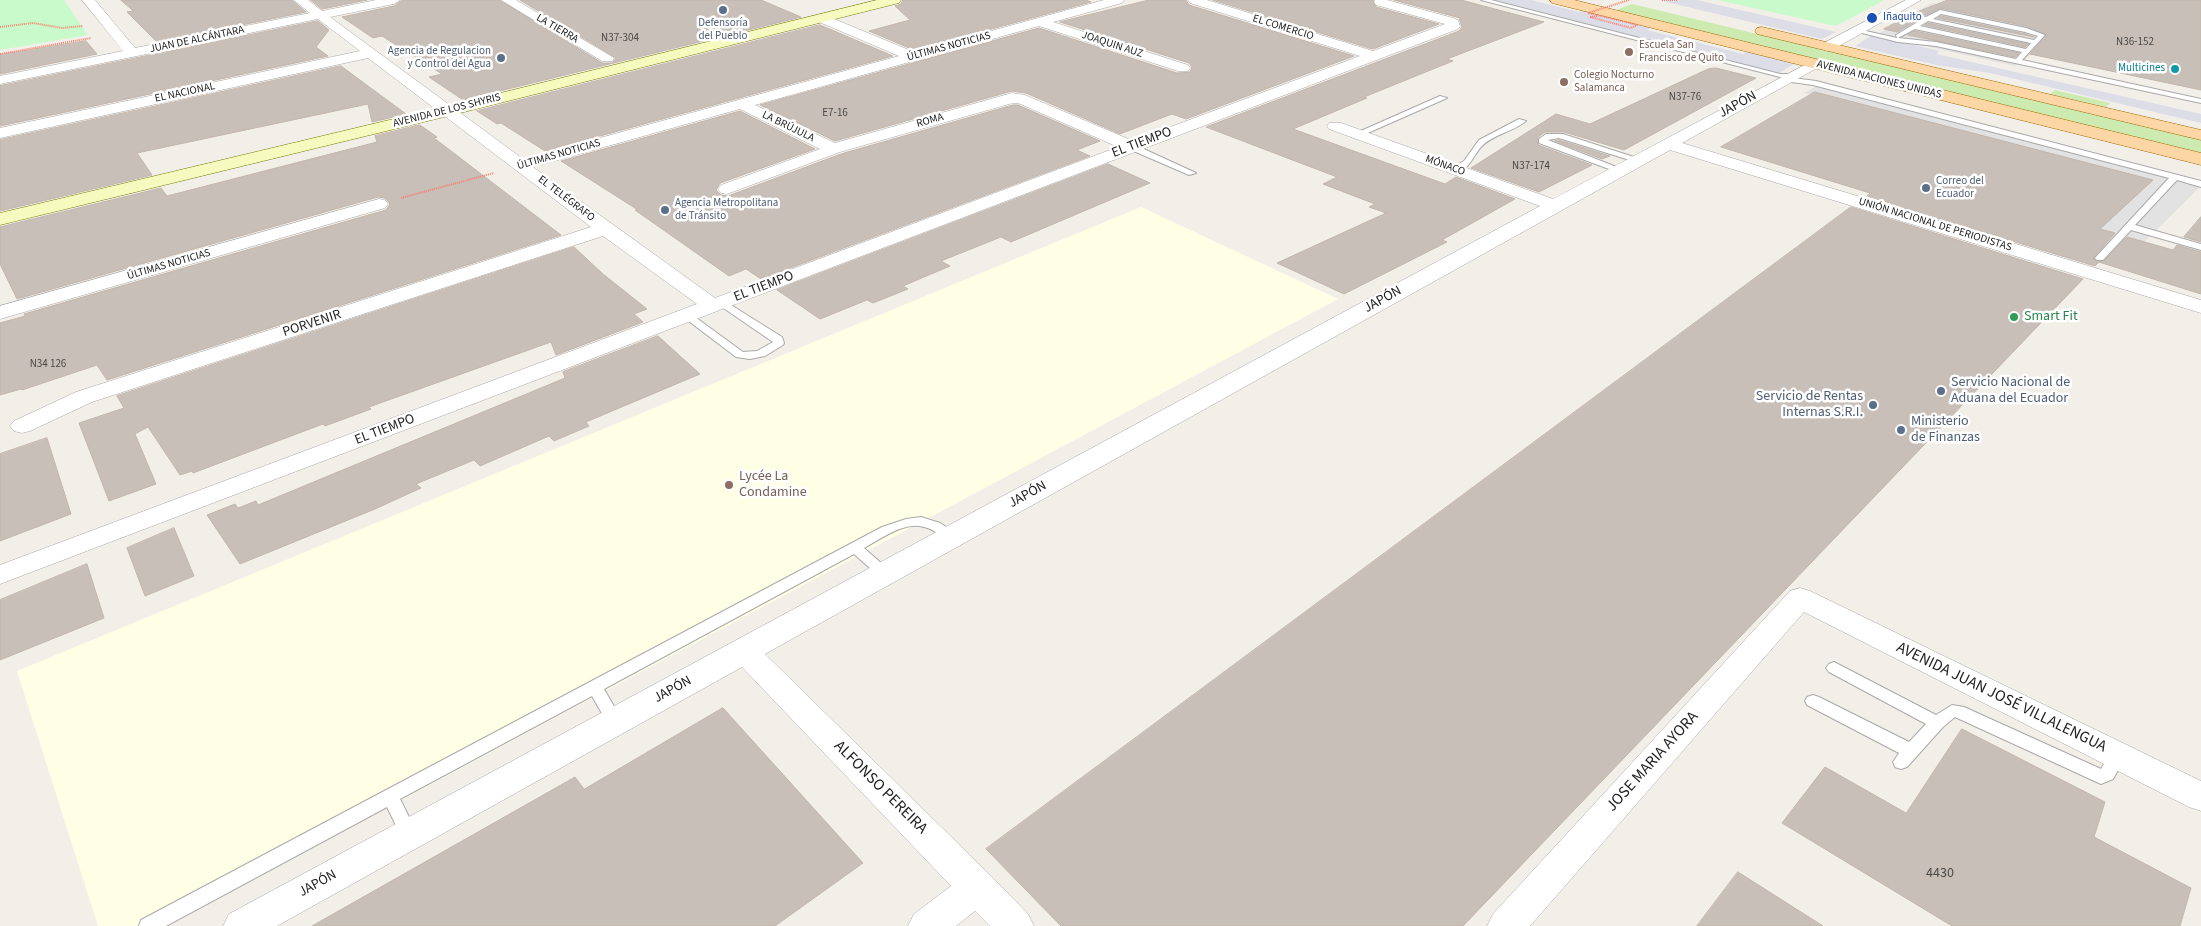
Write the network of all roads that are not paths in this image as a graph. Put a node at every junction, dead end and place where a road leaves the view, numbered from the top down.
1 (88, 0) edge
2 (300, 0) edge
3 (394, 0) edge
4 (507, 0) edge
5 (847, 0) edge
6 (894, 0) edge
7 (1118, 0) edge
8 (1194, 0) edge
9 (1484, 0) edge
10 (1557, 0) edge
11 (1915, 0) edge
12 (1380, 2) dead end
13 (1892, 12) junction
14 (320, 15) junction
15 (822, 18) junction
16 (1926, 19) junction
17 (1040, 22) junction
18 (1914, 27) junction
19 (1751, 29) dead end
20 (1857, 31) junction
21 (1898, 36) dead end
22 (2027, 52) junction
23 (132, 53) junction
24 (371, 53) junction
25 (1821, 55) junction
26 (1373, 56) junction
27 (913, 57) junction
28 (606, 58) junction
29 (2018, 62) junction
30 (1183, 68) dead end
31 (1789, 78) junction
32 (0, 80) edge
33 (1443, 98) dead end
34 (433, 99) junction
35 (2201, 100) edge
36 (741, 104) junction
37 (448, 111) junction
38 (1522, 121) dead end
39 (1335, 126) dead end
40 (0, 133) edge
41 (1358, 134) junction
42 (2201, 135) edge
43 (1668, 144) junction
44 (1132, 147) junction
45 (834, 149) junction
46 (2201, 159) edge
47 (521, 165) junction
48 (1629, 165) junction
49 (1455, 170) junction
50 (1192, 173) dead end
51 (2175, 177) junction
52 (2201, 184) edge
53 (727, 189) dead end
54 (0, 203) edge
55 (379, 204) road end
56 (1555, 206) junction
57 (0, 219) edge
58 (2128, 226) junction
59 (605, 229) junction
60 (2201, 247) edge
61 (2100, 258) dead end
62 (718, 305) junction
63 (2201, 307) edge
64 (0, 313) edge
65 (687, 316) junction
66 (22, 426) dead end
67 (953, 536) junction
68 (855, 547) junction
69 (884, 574) junction
70 (0, 575) edge
71 (1800, 598) joint
72 (744, 651) junction
73 (1834, 668) dead end
74 (594, 686) junction
75 (1813, 702) dead end
76 (614, 722) junction
77 (1937, 723) junction
78 (2118, 756) junction
79 (390, 796) junction
80 (2201, 797) edge
81 (409, 835) junction
82 (978, 887) junction
83 (148, 926) edge
84 (242, 926) edge
85 (926, 926) edge
86 (1015, 926) edge
87 (1506, 926) edge

1 - 23 street
2 - 14 street, EL TELÉGRAFO
3 - 14 street, JUAN DE ALCÁNTARA
4 - 28 street, LA TIERRA
5 - 28 main road, AVENIDA DE LOS SHYRIS
6 - 15 main road, AVENIDA DE LOS SHYRIS
7 - 17 street, ÚLTIMAS NOTICIAS
8 - 26 street, EL COMERCIO
9 - 31 lane
10 - 25 main road, AVENIDA NACIONES UNIDAS
11 - 13 street, JAPÓN
12 - 26 street, EL TIEMPO
13 - 16 lane
13 - 20 street, JAPÓN
14 - 23 street, JUAN DE ALCÁNTARA
14 - 24 street, EL TELÉGRAFO
15 - 27 street
15 - 37 main road, AVENIDA DE LOS SHYRIS
16 - 18 lane
16 - 22 lane
17 - 27 street, ÚLTIMAS NOTICIAS
17 - 30 street, JOAQUIN AUZ
18 - 21 lane
18 - 22 lane
19 - 25 main road, AVENIDA NACIONES UNIDAS
20 - 25 street, JAPÓN
20 - 29 lane
22 - 29 lane
23 - 32 street, JUAN DE ALCÁNTARA
24 - 34 street, EL TELÉGRAFO
24 - 40 street, EL NACIONAL
25 - 31 street, JAPÓN
25 - 42 main road, AVENIDA NACIONES UNIDAS
25 - 46 main road, AVENIDA NACIONES UNIDAS
26 - 44 street, EL TIEMPO
27 - 36 street, ÚLTIMAS NOTICIAS
28 - 34 main road, AVENIDA DE LOS SHYRIS
29 - 35 lane
31 - 43 street, JAPÓN
31 - 51 lane
33 - 41 lane
34 - 37 street, EL TELÉGRAFO
34 - 54 main road, AVENIDA DE LOS SHYRIS
36 - 45 street, LA BRÚJULA
36 - 47 street, ÚLTIMAS NOTICIAS
37 - 47 street, EL TELÉGRAFO
37 - 57 main road, AVENIDA DE LOS SHYRIS
38 - 49 lane
39 - 41 street, MÓNACO
41 - 49 street, MÓNACO
43 - 48 street, JAPÓN
43 - 63 street, UNIÓN NACIONAL DE PERIODISTAS
44 - 45 street, ROMA
44 - 50 lane
44 - 62 street, EL TIEMPO
45 - 53 street, ROMA
47 - 59 street, EL TELÉGRAFO
48 - 48 lane
48 - 56 street, JAPÓN
49 - 56 street, MÓNACO
51 - 52 lane
51 - 58 lane
55 - 64 street, ÚLTIMAS NOTICIAS
56 - 67 street, JAPÓN
58 - 60 lane
58 - 61 lane
59 - 62 street, EL TELÉGRAFO
59 - 66 street, PORVENIR
62 - 65 street, EL TIEMPO
62 - 65 lane
65 - 70 street, EL TIEMPO
67 - 68 lane
67 - 69 street, JAPÓN
68 - 69 lane
68 - 74 lane
69 - 72 street, JAPÓN
71 - 78 street, AVENIDA JUAN JOSÉ VILLALENGUA
71 - 87 street, JOSE MARIA AYORA
72 - 76 street, JAPÓN
72 - 82 street, ALFONSO PEREIRA
73 - 77 lane
74 - 76 lane
74 - 79 lane
75 - 77 lane
76 - 81 street, JAPÓN
77 - 78 lane
78 - 80 street, AVENIDA JUAN JOSÉ VILLALENGUA
79 - 81 lane
79 - 83 lane
81 - 84 street, JAPÓN
82 - 85 street
82 - 86 street, ALFONSO PEREIRA

